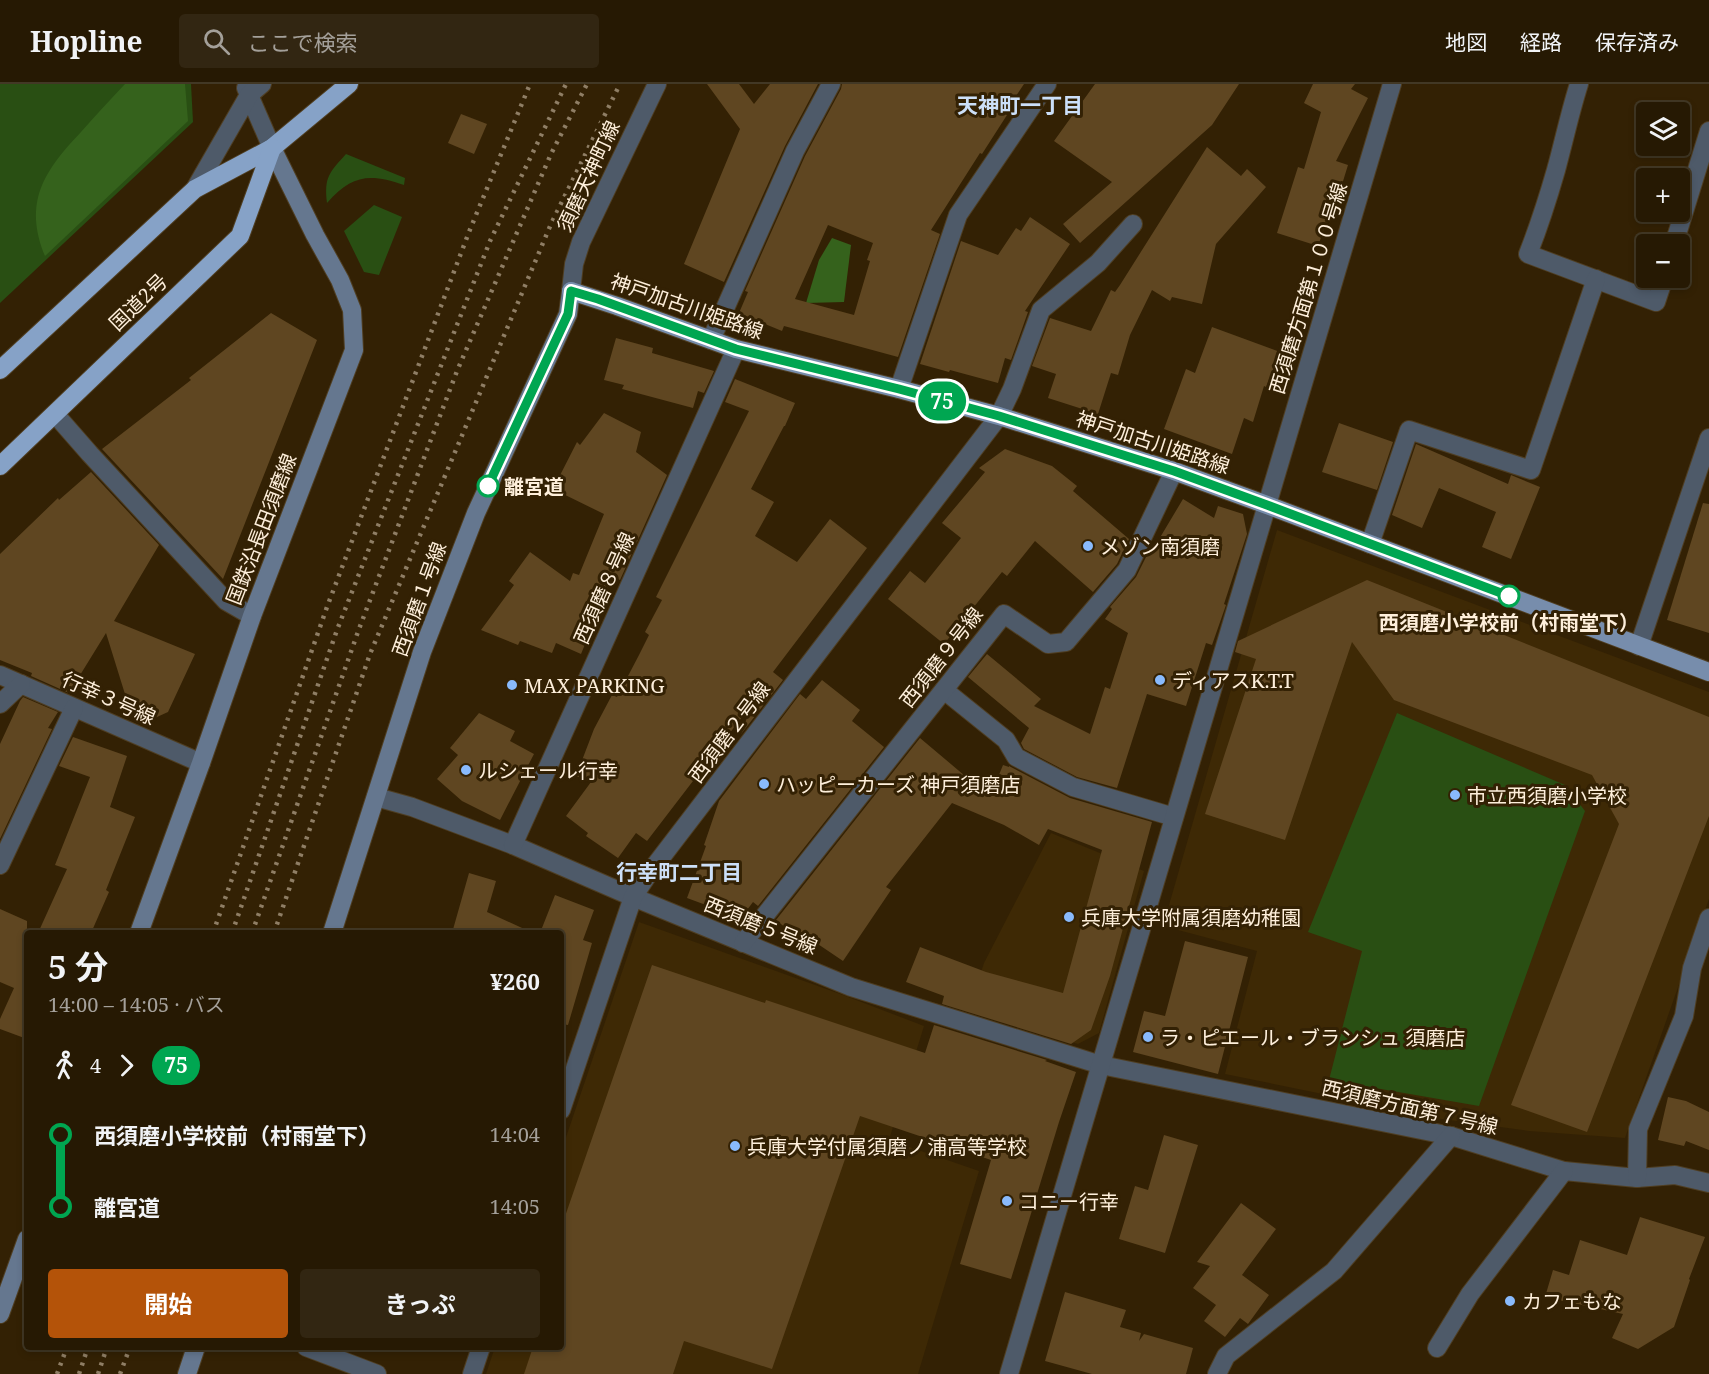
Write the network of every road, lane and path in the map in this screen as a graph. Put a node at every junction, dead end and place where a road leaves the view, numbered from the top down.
1 (349, 84) edge
2 (657, 84) edge
3 (831, 84) edge
4 (1047, 84) edge
5 (1392, 84) edge
6 (1580, 84) edge
7 (252, 88) edge
8 (1709, 131) edge
9 (272, 148) junction
10 (195, 189) junction
11 (1133, 224) dead end
12 (1677, 234) edge
13 (1596, 279) junction
14 (1661, 288) edge
15 (571, 291) junction
16 (711, 340) junction
17 (736, 349) junction
18 (0, 370) edge
19 (899, 389) junction
20 (55, 414) junction
21 (999, 416) junction
22 (1709, 438) edge
23 (0, 466) edge
24 (1174, 471) junction
25 (1267, 505) junction
26 (1370, 544) junction
27 (252, 616) junction
28 (1639, 646) junction
29 (1709, 672) edge
30 (0, 675) edge
31 (21, 684) junction
32 (944, 690) junction
33 (0, 704) edge
34 (74, 708) junction
35 (201, 763) junction
36 (376, 797) junction
37 (1174, 817) junction
38 (513, 845) junction
39 (0, 865) edge
40 (633, 897) junction
41 (1709, 918) edge
42 (140, 930) edge
43 (333, 930) edge
44 (743, 943) junction
45 (1101, 1065) junction
46 (564, 1101) edge
47 (1450, 1136) junction
48 (1564, 1171) junction
49 (1636, 1179) junction
50 (1709, 1183) edge
51 (24, 1247) edge
52 (0, 1314) edge
53 (1437, 1348) dead end
54 (195, 1350) edge
55 (314, 1350) edge
56 (480, 1350) edge
57 (187, 1374) edge
58 (377, 1374) edge
59 (472, 1374) edge
60 (1009, 1374) edge
61 (1218, 1374) edge

1 - 9 highway
2 - 15 street, 須磨天神町線
3 - 16 street
4 - 19 street
5 - 25 street, 西須磨方面第１００号線
6 - 13 street
7 - 9 street
7 - 10 street
8 - 12 street
9 - 10 highway
9 - 20 highway, 国道2号
9 - 27 street, 国鉄沿長田須磨線
10 - 18 highway
11 - 21 street, 西須磨２号線
13 - 14 street
13 - 26 street
15 - 16 main road, 神戸加古川姫路線
15 - 36 street, 西須磨１号線
16 - 17 main road, 神戸加古川姫路線
17 - 19 main road, 神戸加古川姫路線
17 - 38 street, 西須磨８号線
19 - 21 main road, 神戸加古川姫路線
20 - 23 highway, 国道2号
20 - 27 street
21 - 24 main road, 神戸加古川姫路線
21 - 40 street, 西須磨２号線
22 - 28 street
24 - 25 main road, 神戸加古川姫路線
24 - 32 street, 西須磨９号線
25 - 26 main road, 神戸加古川姫路線
25 - 37 street, 西須磨方面第１００号線
26 - 28 main road, 神戸加古川姫路線
27 - 35 street, 国鉄沿長田須磨線
28 - 29 main road, 神戸加古川姫路線
30 - 31 street, 行幸３号線
31 - 33 street
31 - 34 street, 行幸３号線
32 - 37 street
32 - 44 street, 西須磨９号線
34 - 35 street, 行幸３号線
34 - 39 street
35 - 42 street, 国鉄沿長田須磨線
36 - 38 street, 西須磨５号線
36 - 43 street, 西須磨１号線
37 - 45 street, 西須磨方面第１００号線
38 - 40 street, 西須磨５号線
40 - 44 street, 西須磨５号線
40 - 46 street, 西須磨２号線
41 - 49 street
44 - 45 street, 西須磨５号線
45 - 47 street, 西須磨方面第７号線
45 - 60 street, 西須磨方面第１００号線
47 - 48 street, 西須磨方面第７号線
47 - 61 street
48 - 49 street, 西須磨方面第７号線
48 - 53 street
49 - 50 street, 西須磨方面第７号線
51 - 52 street
54 - 57 street
55 - 58 street
56 - 59 street

